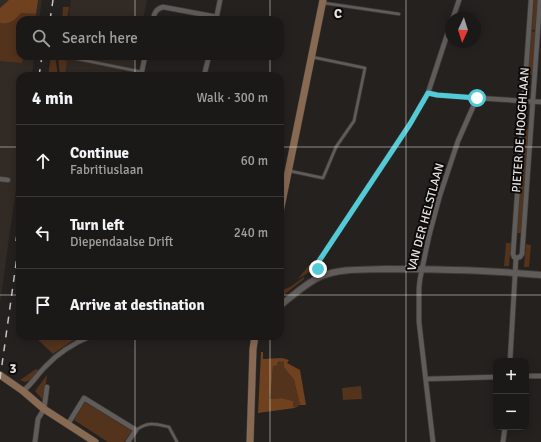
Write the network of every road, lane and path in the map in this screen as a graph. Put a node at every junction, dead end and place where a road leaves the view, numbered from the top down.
1 (220, 0) edge
2 (458, 0) edge
3 (531, 0) edge
4 (540, 0) edge
5 (323, 1) edge
6 (455, 12) edge
7 (399, 14) dead end
8 (154, 16) edge
9 (206, 16) edge
10 (216, 16) edge
11 (540, 17) edge
12 (445, 41) edge
13 (312, 57) junction
14 (81, 60) edge
15 (144, 60) edge
16 (208, 60) edge
17 (133, 72) edge
18 (142, 72) edge
19 (205, 72) edge
20 (428, 93) junction
21 (477, 98) junction
22 (524, 101) junction
23 (532, 102) junction
24 (541, 102) edge
25 (288, 171) junction
26 (0, 179) edge
27 (8, 180) dead end
28 (284, 192) edge
29 (516, 258) junction
30 (421, 269) junction
31 (515, 273) junction
32 (541, 275) edge
33 (321, 276) junction
34 (284, 302) edge
35 (83, 340) edge
36 (254, 340) edge
37 (510, 358) edge
38 (0, 375) edge
39 (529, 376) edge
40 (541, 376) edge
41 (493, 377) edge
42 (426, 379) junction
43 (47, 388) dead end
44 (24, 391) junction
45 (44, 409) junction
46 (68, 424) junction
47 (136, 430) junction
48 (505, 430) edge
49 (35, 442) edge
50 (95, 442) edge
51 (128, 442) edge
52 (177, 442) edge
53 (250, 442) edge
54 (433, 442) edge
55 (503, 442) edge

1 - 10 street
2 - 6 street
3 - 22 street, PIETER DE HOOGHLAAN
4 - 11 street, PIETER DE HOOGHLAAN
5 - 7 lane
5 - 13 main road
8 - 9 street
11 - 23 street, PIETER DE HOOGHLAAN
12 - 20 street
13 - 25 main road
13 - 25 lane
14 - 17 lane
15 - 18 street
16 - 19 street
20 - 21 street
20 - 33 street
21 - 22 street
21 - 30 street, VAN DER HELSTLAAN
22 - 23 street
22 - 29 street, PIETER DE HOOGHLAAN
23 - 24 street
23 - 29 street, PIETER DE HOOGHLAAN
25 - 28 main road
26 - 27 street
29 - 31 street, PIETER DE HOOGHLAAN
30 - 31 street
30 - 33 street
30 - 42 street, VAN DER HELSTLAAN
31 - 32 street
31 - 37 street, PIETER DE HOOGHLAAN
33 - 34 street
35 - 44 street
36 - 53 main road
38 - 44 main road
39 - 40 street
41 - 42 street
42 - 54 street, VAN DER HELSTLAAN
43 - 45 street
44 - 45 main road
45 - 46 main road
45 - 49 street
46 - 47 street
46 - 50 main road
47 - 51 street
47 - 52 lane
48 - 55 street

